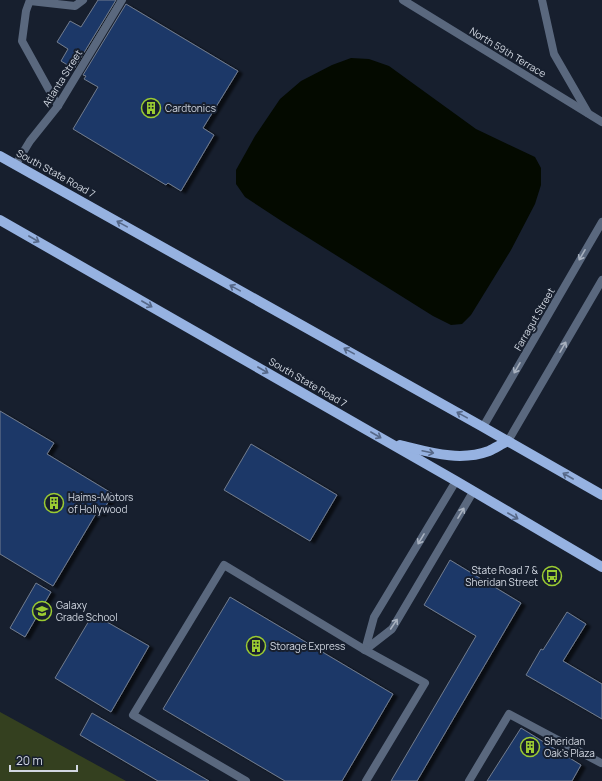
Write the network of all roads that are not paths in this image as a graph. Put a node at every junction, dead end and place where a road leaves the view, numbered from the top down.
1 (30, 0) edge
2 (83, 0) edge
3 (122, 0) edge
4 (403, 0) edge
5 (542, 0) edge
6 (58, 106) junction
7 (588, 114) junction
8 (602, 122) edge
9 (0, 156) edge
10 (16, 164) junction
11 (0, 220) edge
12 (602, 222) edge
13 (602, 280) edge
14 (483, 427) junction
15 (508, 441) junction
16 (390, 443) junction
17 (456, 481) junction
18 (473, 492) junction
19 (602, 496) edge
20 (602, 567) edge
21 (365, 650) junction
22 (602, 763) edge
23 (246, 781) edge
24 (366, 781) edge
25 (469, 781) edge

1 - 2 street
1 - 6 street
3 - 6 street, Atlanta Street
4 - 7 street, North 59th Terrace
5 - 7 street
6 - 10 street, Atlanta Street
7 - 8 street, North 59th Terrace
9 - 10 main road, South State Road 7
14 -> 10 main road, South State Road 7
11 -> 16 main road, South State Road 7
12 -> 14 street, Farragut Street
15 -> 13 street
14 - 15 main road, South State Road 7
16 -> 15 main road
19 -> 15 main road, South State Road 7
16 - 17 main road, South State Road 7
17 - 18 main road, South State Road 7
17 -> 21 street
18 -> 20 main road, South State Road 7
21 -> 18 street
21 - 23 street
21 - 24 street
22 - 25 street

